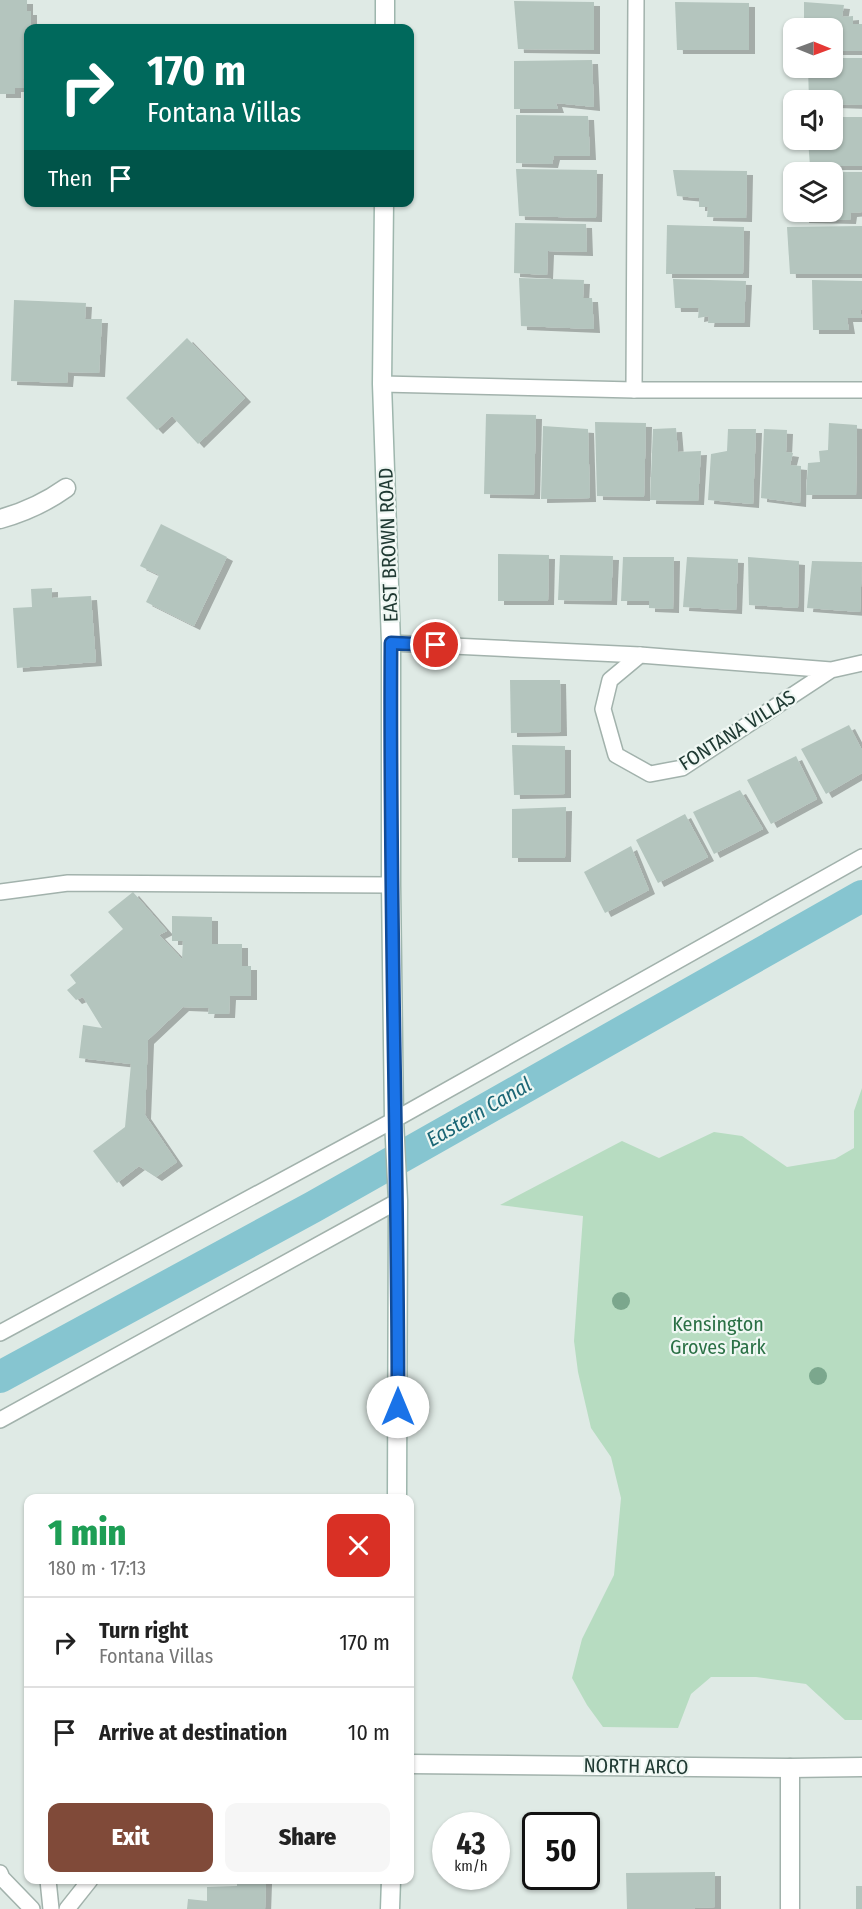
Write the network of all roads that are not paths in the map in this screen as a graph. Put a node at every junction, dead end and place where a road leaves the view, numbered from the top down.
1 (385, 0) edge
2 (636, 0) edge
3 (385, 24) edge
4 (384, 207) edge
5 (382, 384) junction
6 (633, 390) junction
7 (862, 390) edge
8 (66, 488) dead end
9 (0, 519) edge
10 (391, 643) junction
11 (640, 655) junction
12 (862, 663) edge
13 (831, 670) junction
14 (862, 857) edge
15 (391, 885) junction
16 (0, 892) edge
17 (394, 1120) junction
18 (398, 1201) junction
19 (0, 1333) edge
20 (0, 1420) edge
21 (397, 1494) edge
22 (414, 1764) edge
23 (862, 1767) edge
24 (790, 1768) junction
25 (0, 1873) edge
26 (48, 1884) edge
27 (87, 1884) edge
28 (391, 1884) edge
29 (32, 1909) edge
30 (51, 1909) edge
31 (67, 1909) edge
32 (390, 1909) edge
33 (790, 1909) edge

1 - 3 main road
2 - 6 lane
4 - 5 main road, EAST BROWN ROAD
5 - 6 lane
5 - 10 main road, EAST BROWN ROAD
6 - 7 lane
8 - 9 main road
10 - 11 lane, FONTANA VILLAS
10 - 15 main road, EAST BROWN ROAD
11 - 13 lane, FONTANA VILLAS
11 - 13 lane, FONTANA VILLAS
12 - 13 lane, FONTANA VILLAS
14 - 17 lane
15 - 16 lane
15 - 17 main road, EAST BROWN ROAD
17 - 18 main road, EAST BROWN ROAD
17 - 19 lane
18 - 20 lane
18 - 21 main road, EAST BROWN ROAD
22 - 24 main road, NORTH ARCO
23 - 24 main road, NORTH ARCO
24 - 33 main road
25 - 29 lane
26 - 30 lane
27 - 31 lane
28 - 32 main road

